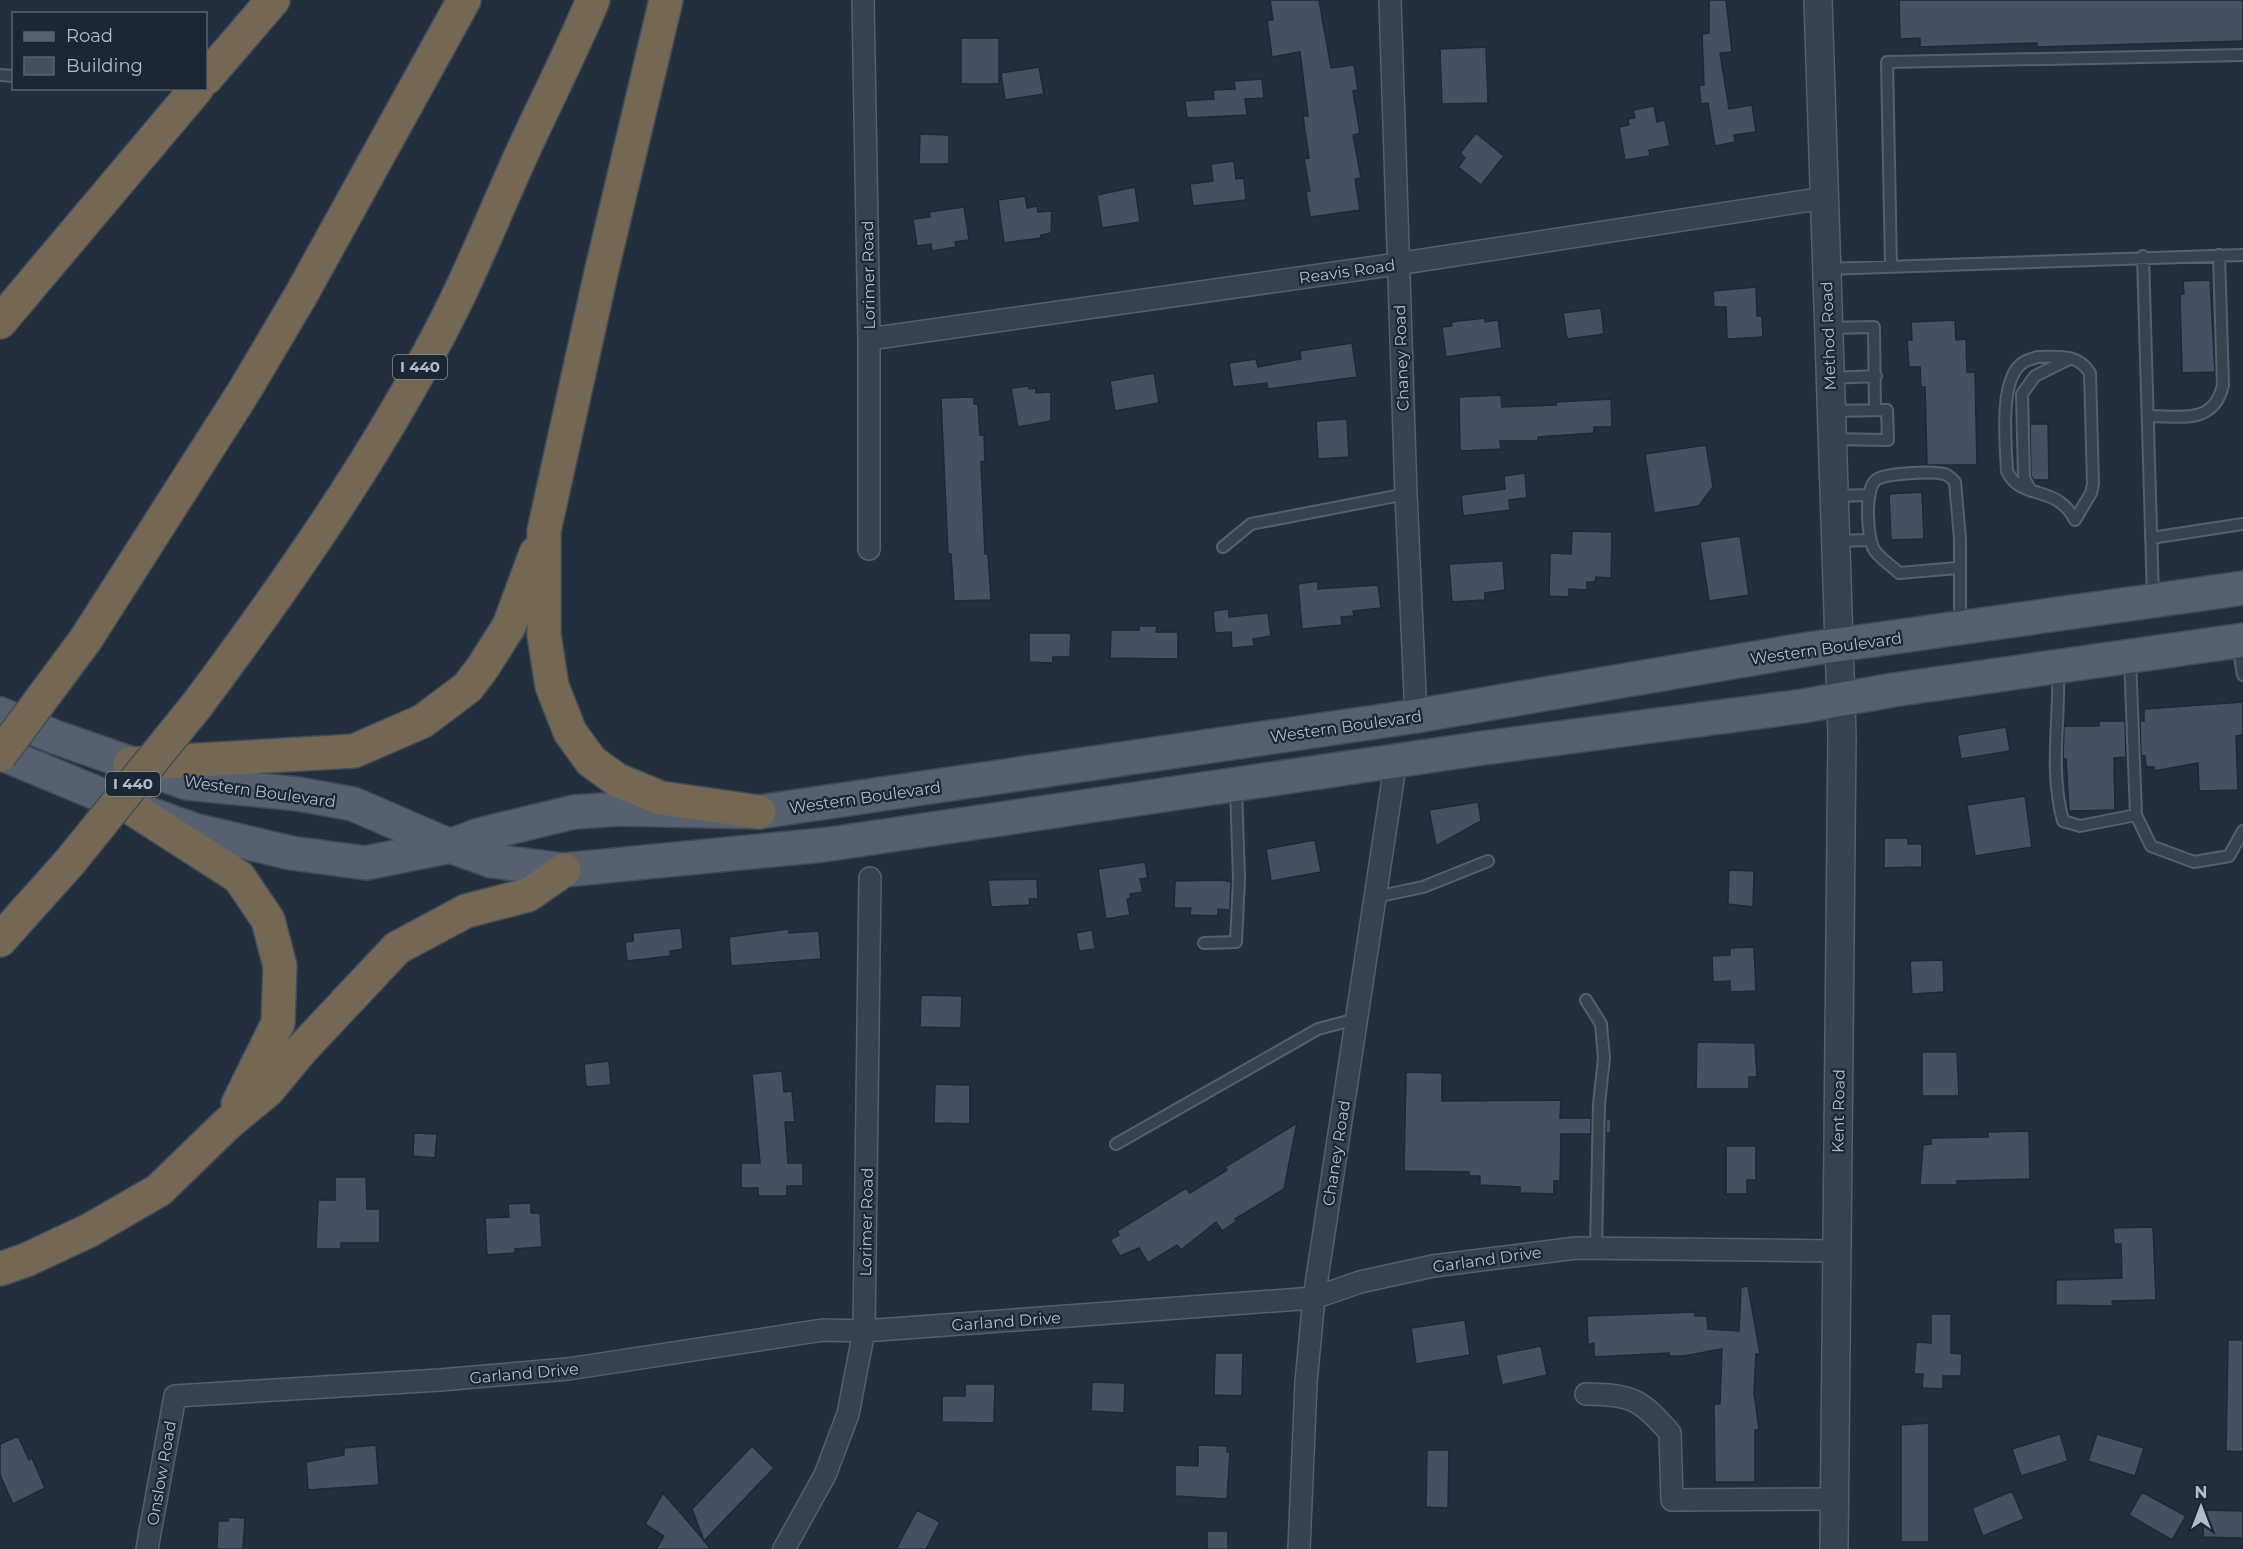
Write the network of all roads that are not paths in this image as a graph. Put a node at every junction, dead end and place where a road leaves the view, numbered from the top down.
1 (273, 0) edge
2 (464, 0) edge
3 (592, 0) edge
4 (666, 0) edge
5 (863, 0) edge
6 (1390, 0) edge
7 (1818, 0) edge
8 (2243, 55) edge
9 (207, 77) edge
10 (195, 90) edge
11 (1824, 198) junction
12 (2219, 255) junction
13 (2243, 255) edge
14 (2143, 256) junction
15 (1397, 264) junction
16 (1891, 266) junction
17 (1826, 269) junction
18 (0, 322) edge
19 (1827, 328) junction
20 (869, 339) junction
21 (2072, 357) junction
22 (1876, 376) junction
23 (1829, 378) junction
24 (1875, 410) junction
25 (1830, 411) junction
26 (2148, 416) junction
27 (1831, 439) junction
28 (2031, 491) junction
29 (1406, 494) junction
30 (1868, 495) junction
31 (1833, 496) junction
32 (2243, 524) edge
33 (544, 531) junction
34 (2151, 538) junction
35 (1870, 540) junction
36 (1834, 542) junction
37 (1223, 547) dead end
38 (869, 549) dead end
39 (1958, 568) junction
40 (2243, 588) edge
41 (2153, 601) junction
42 (1960, 629) junction
43 (2240, 640) edge
44 (2130, 656) junction
45 (2058, 666) junction
46 (1838, 673) junction
47 (2243, 675) edge
48 (0, 714) edge
49 (1416, 716) junction
50 (0, 754) edge
51 (1396, 760) junction
52 (130, 764) junction
53 (1235, 784) junction
54 (130, 807) junction
55 (759, 812) junction
56 (2136, 815) junction
57 (2243, 831) edge
58 (450, 846) junction
59 (1488, 861) dead end
60 (564, 870) junction
61 (870, 878) dead end
62 (1375, 897) junction
63 (0, 940) edge
64 (1204, 943) dead end
65 (1586, 1000) dead end
66 (1356, 1018) junction
67 (227, 1124) junction
68 (1116, 1144) dead end
69 (1596, 1248) junction
70 (1836, 1251) junction
71 (0, 1269) edge
72 (1314, 1298) junction
73 (864, 1331) junction
74 (1586, 1394) dead end
75 (175, 1396) joint
76 (1834, 1499) junction
77 (147, 1549) edge
78 (784, 1549) edge
79 (1299, 1549) edge
80 (1834, 1549) edge

1 - 9 highway
2 - 50 highway, bridge
3 - 63 highway, I 440, bridge
4 - 33 highway
5 - 20 street, Lorimer Road
6 - 15 street, Chaney Road
7 - 11 street, Method Road
8 - 16 lane
10 - 18 highway
11 - 15 street, Reavis Road
11 - 17 street, Method Road
12 - 13 lane
12 - 14 lane
12 - 26 lane
14 - 16 lane
14 - 26 lane
15 - 20 street, Reavis Road
15 - 29 street, Chaney Road
16 - 17 lane
17 - 19 street, Method Road
19 - 22 lane
19 - 23 street, Method Road
20 - 38 street, Lorimer Road
21 - 28 lane
21 - 28 lane
21 - 28 lane
22 - 23 lane
22 - 24 lane
23 - 25 street, Method Road
24 - 25 lane
24 - 27 lane
25 - 27 street, Method Road
26 - 34 lane
27 - 31 street, Method Road
29 - 37 lane
29 - 49 street, Chaney Road
30 - 31 lane
30 - 35 lane
30 - 39 lane
31 - 36 street, Method Road
32 - 34 lane
33 - 52 highway
33 - 55 highway
34 - 41 lane
35 - 36 lane
35 - 39 lane
36 - 46 street, Method Road
39 - 42 lane
40 - 41 main road, Western Boulevard
41 - 42 main road, Western Boulevard
42 - 46 main road, Western Boulevard
43 - 44 main road, Western Boulevard
43 - 47 lane
44 - 45 main road, Western Boulevard
44 - 56 lane
45 - 46 main road, Western Boulevard
45 - 56 lane
46 - 49 main road, Western Boulevard
46 - 51 main road, Western Boulevard
46 - 70 street, Kent Road
48 - 52 main road, Western Boulevard
49 - 55 main road, Western Boulevard
50 - 54 main road, Western Boulevard
51 - 53 main road, Western Boulevard
51 - 62 street, Chaney Road
52 - 58 main road, Western Boulevard
53 - 60 main road, Western Boulevard
53 - 64 lane
54 - 58 main road, Western Boulevard
54 - 67 highway
55 - 58 main road, Western Boulevard
56 - 57 lane
58 - 60 main road, Western Boulevard
59 - 62 lane
60 - 67 highway
61 - 73 street, Lorimer Road
62 - 66 street, Chaney Road
65 - 69 lane
66 - 68 lane
66 - 72 street, Chaney Road
67 - 71 highway
69 - 70 street, Garland Drive
69 - 72 street, Garland Drive
70 - 76 street, Kent Road
72 - 73 street, Garland Drive
72 - 79 street, Chaney Road
73 - 75 street, Garland Drive
73 - 78 street, Lorimer Road
74 - 76 street
75 - 77 street, Onslow Road
76 - 80 street, Kent Road

